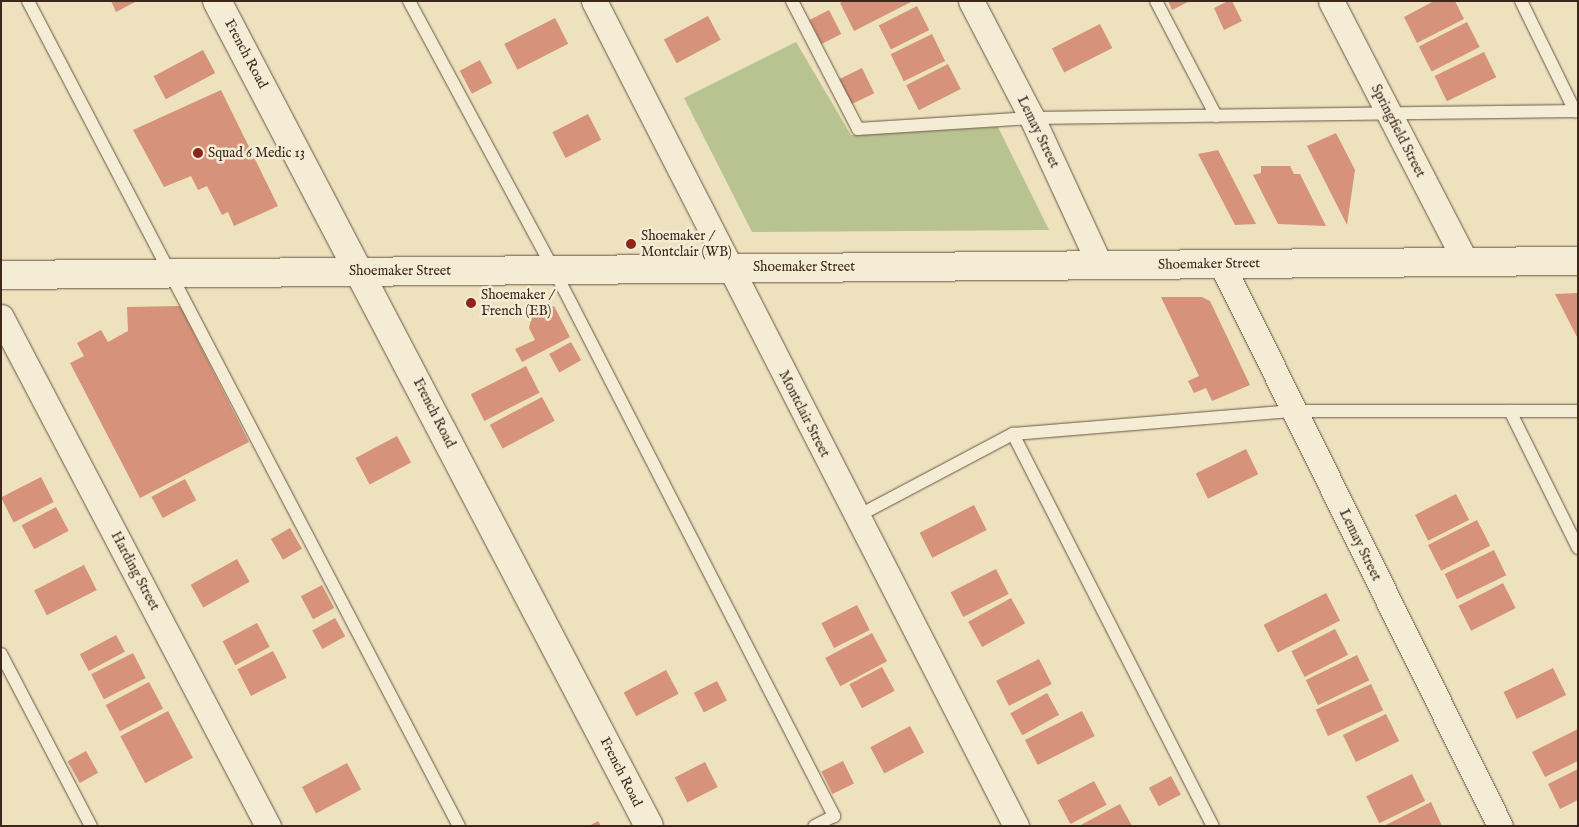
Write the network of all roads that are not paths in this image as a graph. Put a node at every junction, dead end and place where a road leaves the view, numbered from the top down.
1 (28, 1) edge
2 (218, 1) edge
3 (409, 1) edge
4 (594, 1) edge
5 (792, 1) edge
6 (971, 1) edge
7 (1156, 1) edge
8 (1331, 1) edge
9 (1522, 1) edge
10 (1576, 111) edge
11 (1388, 112) junction
12 (1216, 116) junction
13 (1032, 118) junction
14 (1465, 261) junction
15 (1578, 261) edge
16 (1221, 263) junction
17 (1100, 265) junction
18 (730, 268) junction
19 (554, 270) junction
20 (360, 272) junction
21 (172, 274) junction
22 (1, 275) edge
23 (1, 317) edge
24 (1294, 411) junction
25 (1510, 411) junction
26 (1578, 411) edge
27 (1013, 434) junction
28 (856, 517) junction
29 (1578, 548) edge
30 (1, 654) edge
31 (91, 826) edge
32 (268, 826) edge
33 (459, 826) edge
34 (649, 826) edge
35 (814, 826) edge
36 (1016, 826) edge
37 (1213, 826) edge
38 (1500, 826) edge

1 - 21 lane
2 - 20 street, French Road
3 - 19 lane
4 - 18 street, Montclair Street
5 - 13 lane
6 - 13 street, Lemay Street
7 - 12 lane
8 - 11 street, Springfield Street
9 - 10 lane
10 - 11 lane
11 - 12 lane
11 - 14 street, Springfield Street
12 - 13 lane
13 - 17 street, Lemay Street
14 - 15 street, Shoemaker Street
14 - 16 street, Shoemaker Street
16 - 17 street, Shoemaker Street
16 - 24 street, Lemay Street
17 - 18 street, Shoemaker Street
18 - 19 street, Shoemaker Street
18 - 28 street, Montclair Street
19 - 20 street, Shoemaker Street
19 - 35 lane
20 - 21 street, Shoemaker Street
20 - 34 street, French Road
21 - 22 street, Shoemaker Street
21 - 33 lane
23 - 32 street, Harding Street
24 - 25 lane
24 - 27 lane
24 - 38 street, Lemay Street
25 - 26 lane
25 - 29 lane
27 - 28 lane
27 - 37 lane
28 - 36 street, Montclair Street
30 - 31 lane

